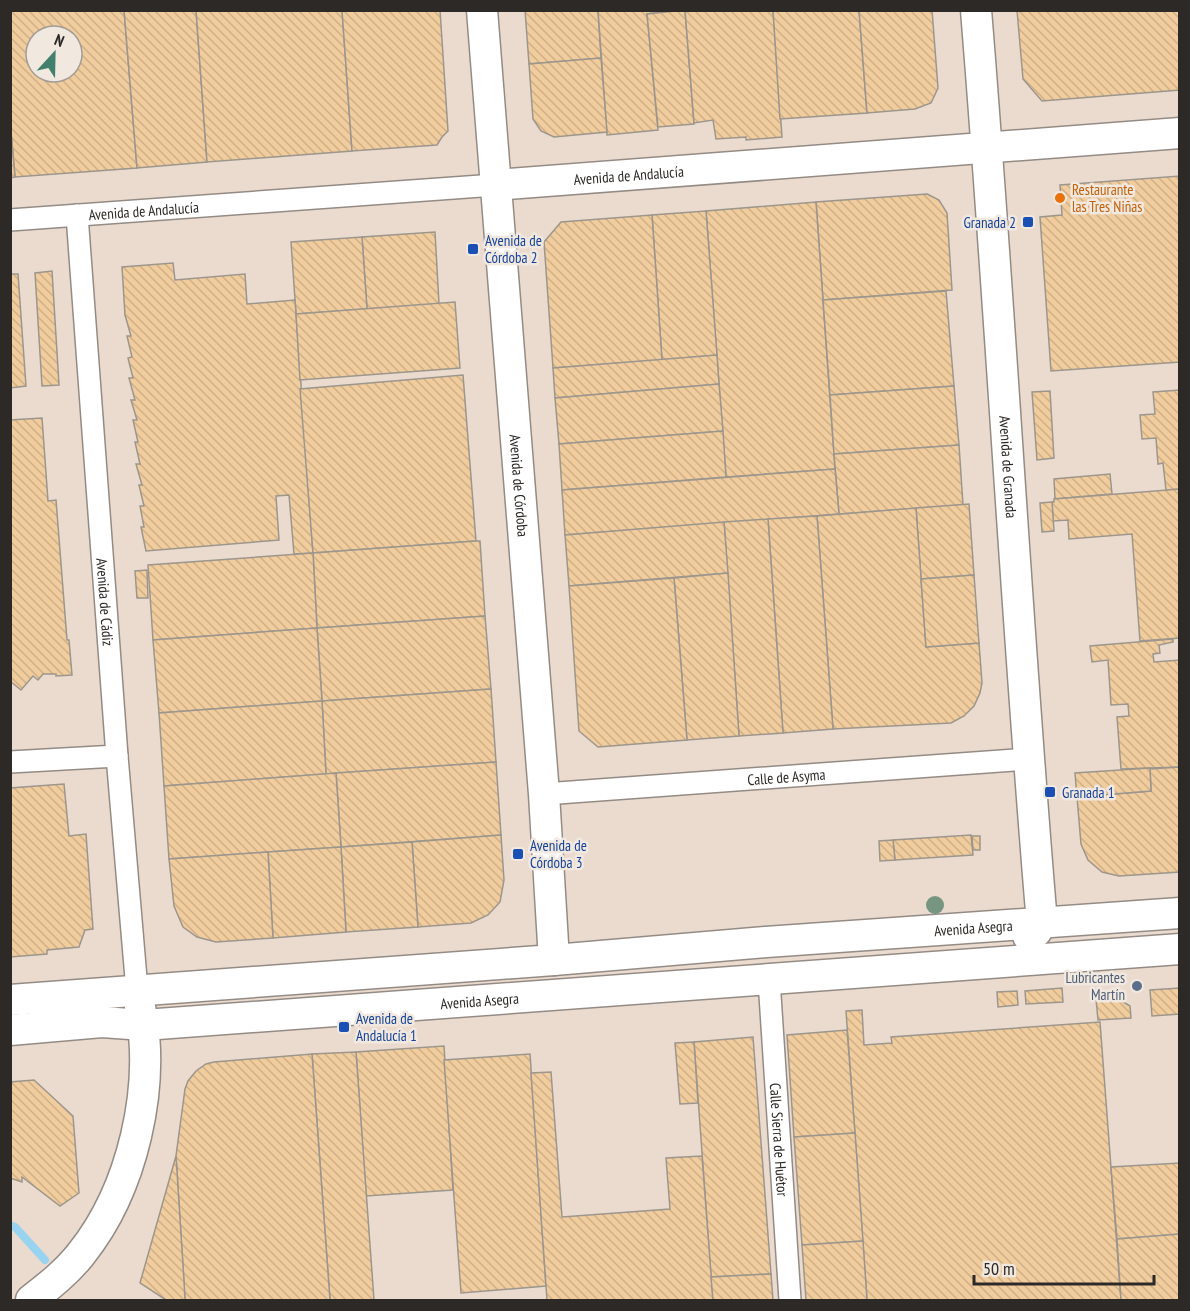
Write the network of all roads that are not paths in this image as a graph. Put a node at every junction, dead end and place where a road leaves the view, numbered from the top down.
1 (482, 10) edge
2 (976, 10) edge
3 (1179, 133) edge
4 (987, 148) junction
5 (495, 185) junction
6 (77, 214) junction
7 (10, 220) edge
8 (117, 756) junction
9 (1028, 759) junction
10 (10, 762) edge
11 (544, 794) junction
12 (1179, 913) edge
13 (1042, 923) junction
14 (766, 942) junction
15 (1179, 949) edge
16 (554, 960) junction
17 (958, 966) junction
18 (769, 980) junction
19 (137, 990) junction
20 (588, 993) junction
21 (10, 1000) edge
22 (144, 1025) junction
23 (10, 1030) edge
24 (31, 1300) edge
25 (790, 1300) edge

1 - 5 street, Avenida de Córdoba
2 - 4 street, Avenida de Granada
3 - 4 street, Avenida de Andalucía
4 - 5 street, Avenida de Andalucía
4 - 9 street, Avenida de Granada
5 - 6 street, Avenida de Andalucía
5 - 11 street, Avenida de Córdoba
6 - 7 street, Avenida de Andalucía
6 - 8 street, Avenida de Cádiz
8 - 10 street
8 - 19 street, Avenida de Cádiz
9 - 11 street, Calle de Asyma
9 - 13 street, Avenida de Granada
11 - 16 street, Avenida de Córdoba
12 - 13 street, Avenida Asegra
13 - 14 street, Avenida Asegra
13 - 17 street
14 - 16 street, Avenida Asegra
14 - 18 street
15 - 17 street, Avenida Asegra
16 - 19 street, Avenida Asegra
16 - 20 street
17 - 18 street, Avenida Asegra
18 - 20 street, Avenida Asegra
18 - 25 street, Calle Sierra de Huétor
19 - 21 street, Avenida Asegra
19 - 22 street
20 - 22 street, Avenida Asegra
22 - 23 street, Avenida Asegra
22 - 24 street

